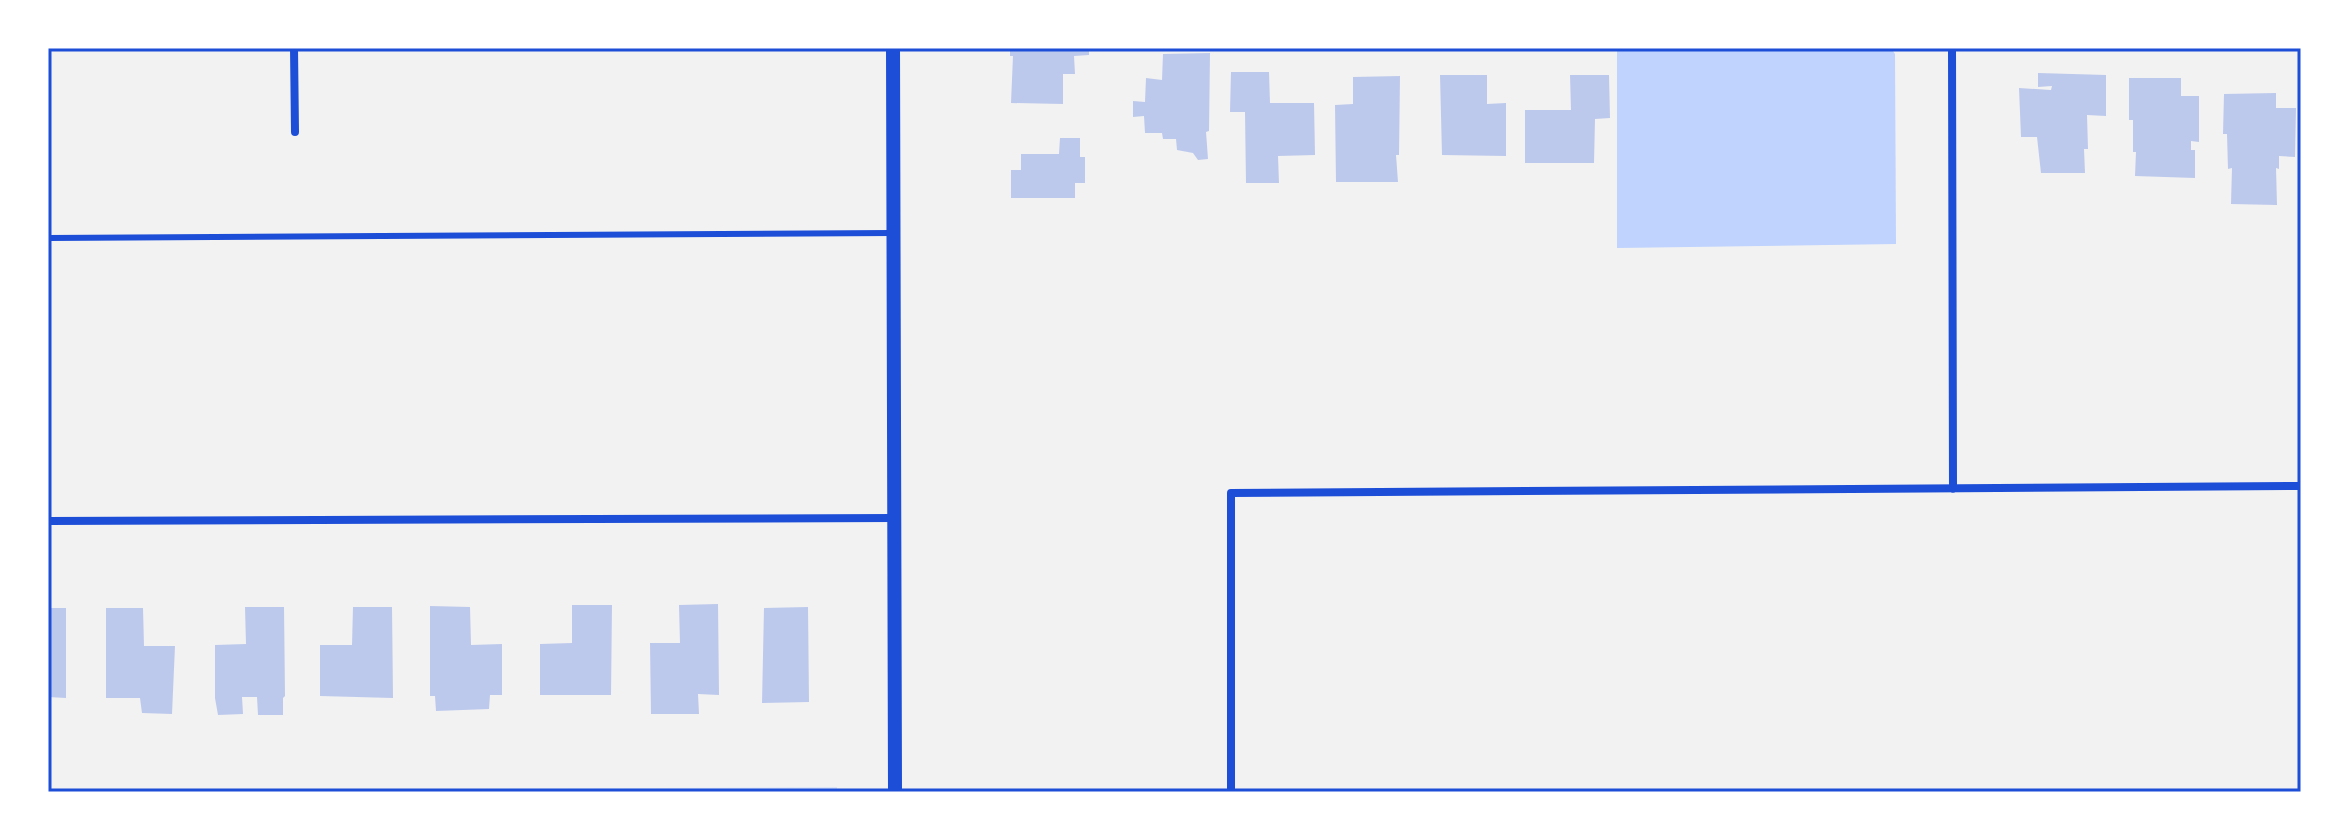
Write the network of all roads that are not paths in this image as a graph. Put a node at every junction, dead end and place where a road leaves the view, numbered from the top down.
1 (294, 48) edge
2 (893, 48) edge
3 (1952, 48) edge
4 (295, 132) dead end
5 (893, 233) junction
6 (48, 238) edge
7 (2301, 486) edge
8 (1953, 489) junction
9 (894, 518) junction
10 (48, 521) edge
11 (895, 792) edge
12 (1231, 792) edge

1 - 4 street
2 - 5 street
3 - 8 street
5 - 6 lane
5 - 9 street
7 - 8 street
8 - 12 street
9 - 10 street
9 - 11 street

